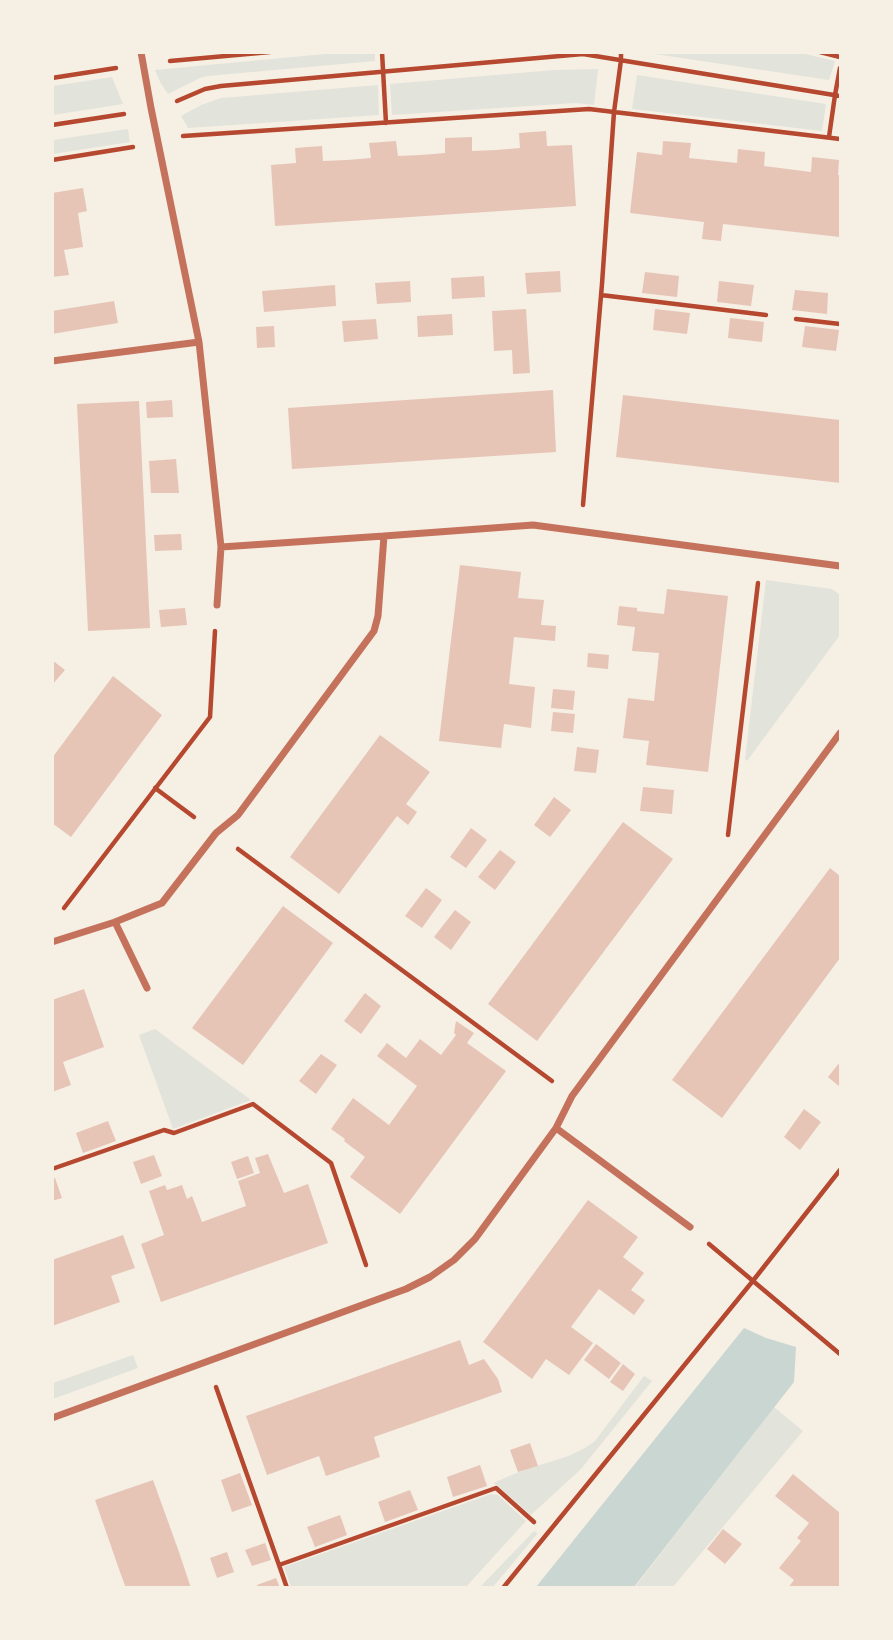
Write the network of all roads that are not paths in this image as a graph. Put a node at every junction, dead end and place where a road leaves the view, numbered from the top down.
1 (141, 52) edge
2 (199, 342) junction
3 (52, 361) edge
4 (384, 536) junction
5 (221, 547) junction
6 (841, 566) edge
7 (217, 605) road end
8 (841, 733) edge
9 (115, 922) junction
10 (52, 942) edge
11 (147, 988) dead end
12 (556, 1128) junction
13 (690, 1227) road end
14 (52, 1418) edge

1 - 2 street
2 - 3 street
2 - 5 street
4 - 5 street
4 - 6 street
4 - 9 street
5 - 7 street
8 - 12 street
9 - 10 street
9 - 11 street
12 - 13 street
12 - 14 street

